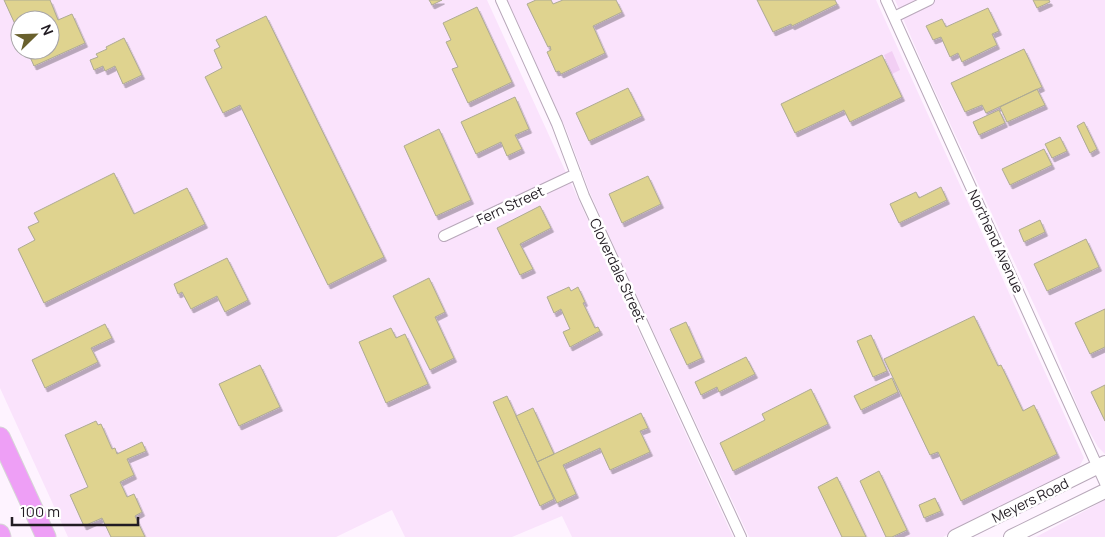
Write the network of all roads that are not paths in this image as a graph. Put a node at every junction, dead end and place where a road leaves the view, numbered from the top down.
1 (501, 0) edge
2 (886, 0) edge
3 (928, 0) edge
4 (894, 17) junction
5 (576, 174) junction
6 (444, 236) dead end
7 (0, 437) edge
8 (1101, 465) edge
9 (1105, 483) edge
10 (1105, 491) edge
11 (46, 537) edge
12 (742, 537) edge
13 (955, 537) edge
14 (1011, 537) edge

1 - 5 street, Cloverdale Street
2 - 4 street, Northend Avenue
3 - 4 street
4 - 8 street, Northend Avenue
5 - 6 street, Fern Street
5 - 12 street, Cloverdale Street
7 - 11 highway
8 - 9 street, Northend Avenue
8 - 13 street, Meyers Road
10 - 14 street, Meyers Road

